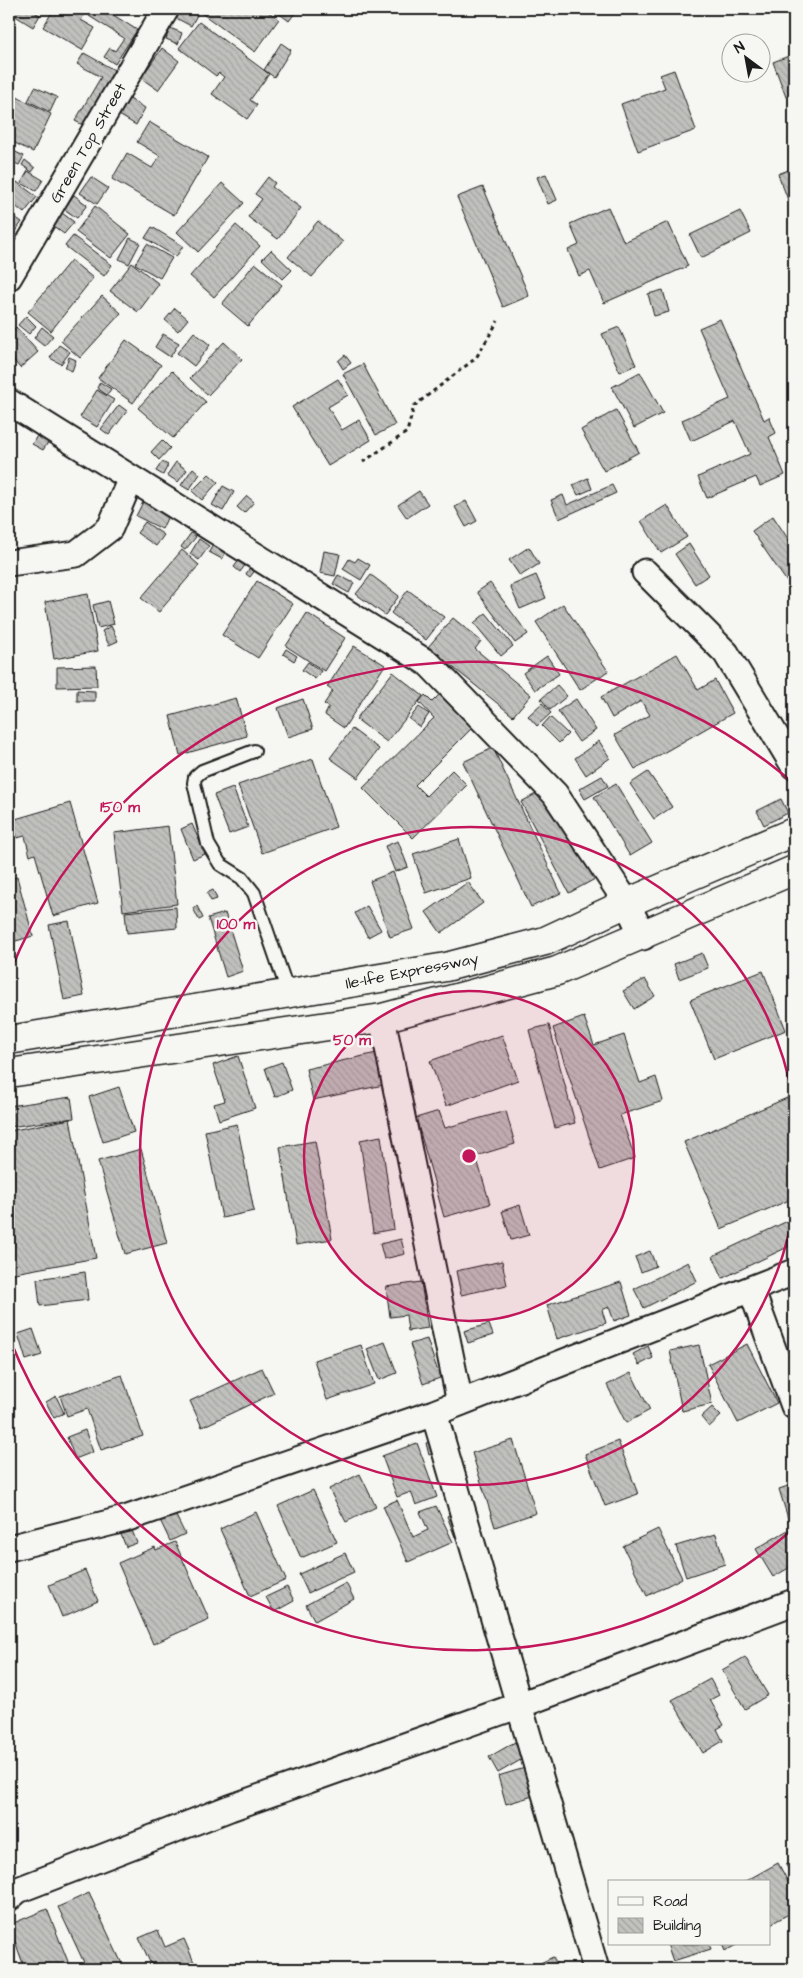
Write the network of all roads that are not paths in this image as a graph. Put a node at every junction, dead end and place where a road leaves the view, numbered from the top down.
1 (166, 9) edge
2 (9, 277) edge
3 (9, 402) edge
4 (131, 478) junction
5 (9, 563) edge
6 (645, 572) dead end
7 (254, 751) dead end
8 (794, 766) edge
9 (794, 832) edge
10 (794, 870) edge
11 (627, 903) junction
12 (643, 936) junction
13 (289, 995) junction
14 (382, 1018) junction
15 (9, 1040) edge
16 (9, 1073) edge
17 (794, 1272) edge
18 (751, 1289) junction
19 (460, 1403) junction
20 (794, 1406) edge
21 (434, 1414) junction
22 (9, 1548) edge
23 (794, 1602) edge
24 (520, 1705) junction
25 (9, 1898) edge
26 (596, 1969) edge

1 - 2 street, Green Top Street
3 - 4 street
4 - 5 street
4 - 11 street
6 - 8 street
7 - 13 lane
9 - 11 main road, Ile-Ife Expressway
10 - 12 main road, Ile-Ife Expressway
11 - 12 street
11 - 13 main road, Ile-Ife Expressway
12 - 14 main road, Ile-Ife Expressway
13 - 15 main road, Ile-Ife Expressway
14 - 16 main road, Ile-Ife Expressway
14 - 19 street
17 - 18 street
18 - 19 street
18 - 20 street
19 - 21 street
21 - 22 street
21 - 24 street
23 - 24 street
24 - 25 street
24 - 26 street

